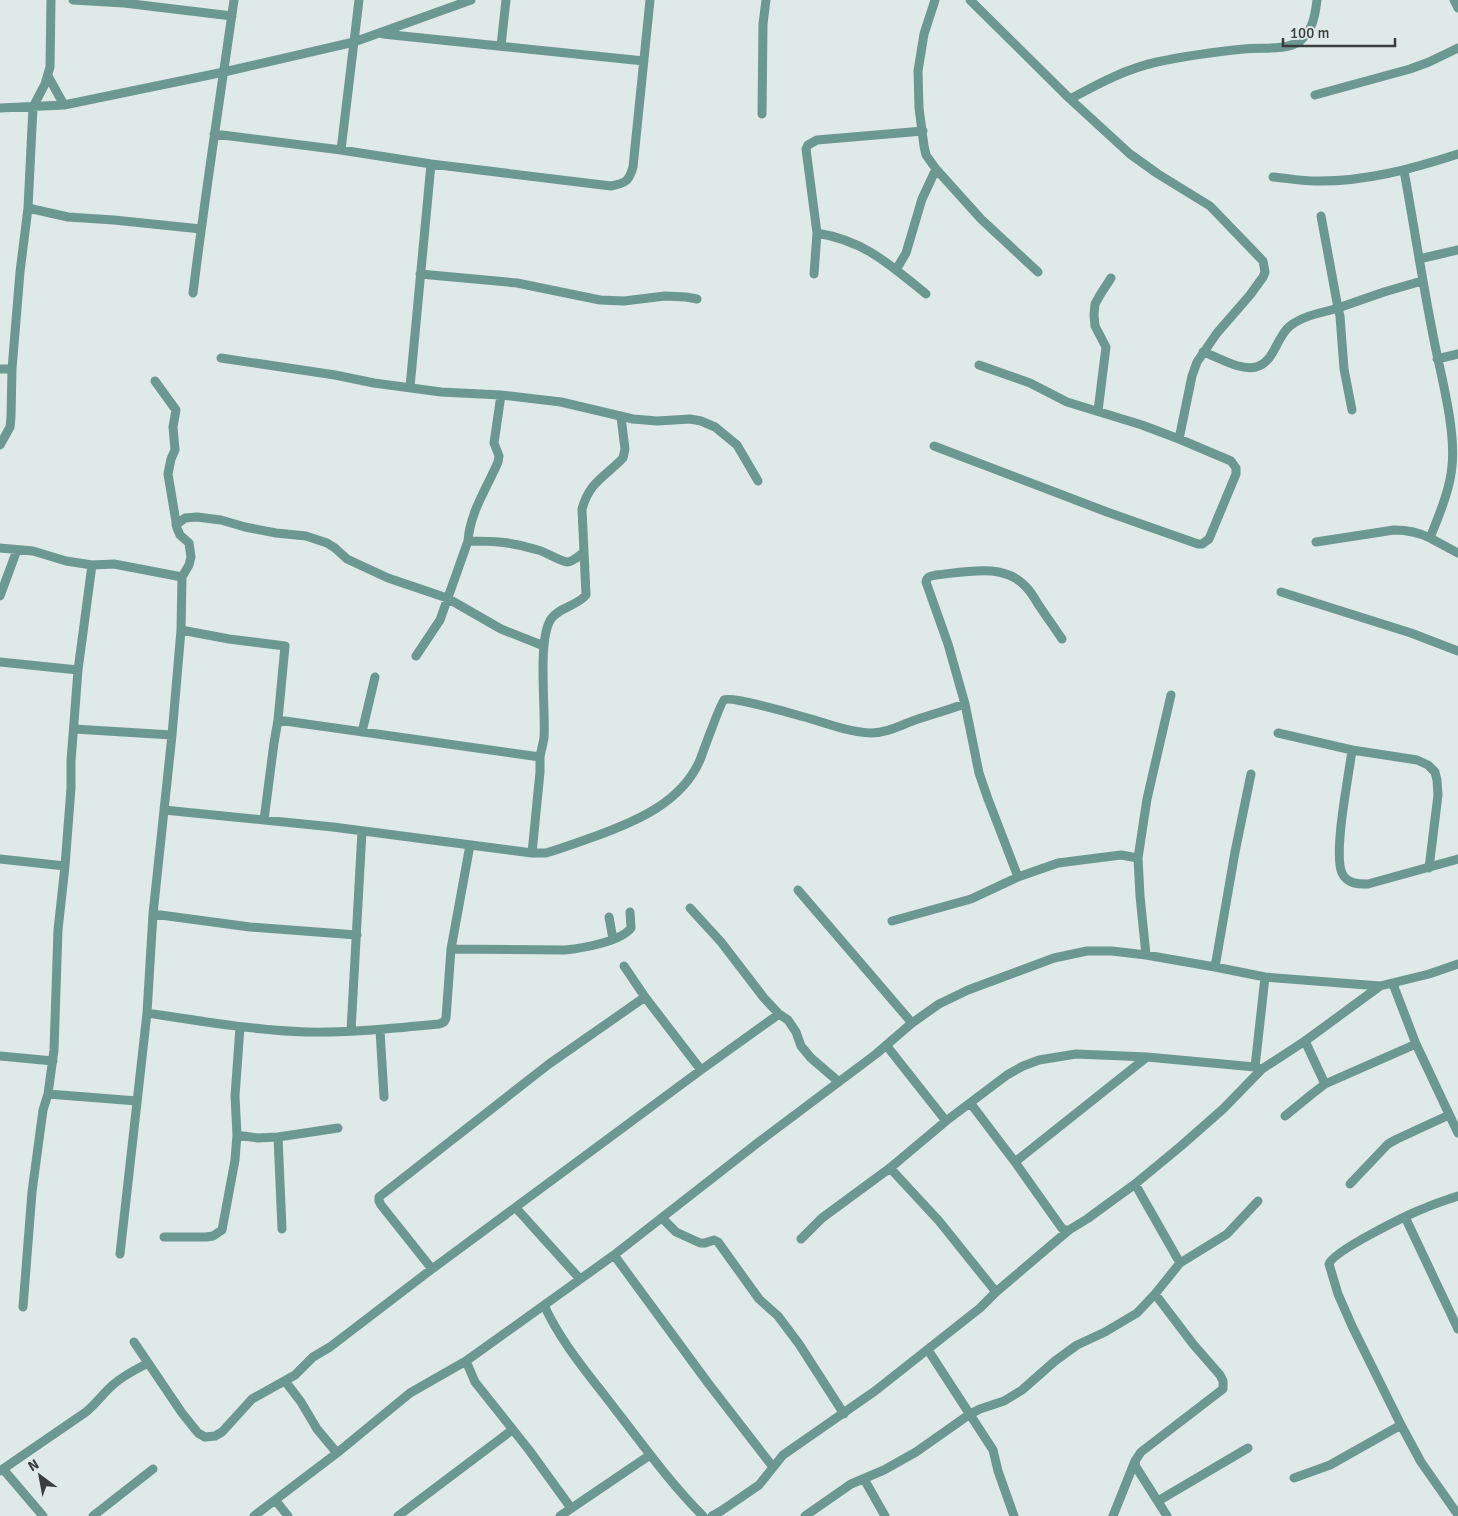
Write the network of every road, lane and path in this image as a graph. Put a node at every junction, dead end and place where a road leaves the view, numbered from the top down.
1 (51, 0) edge
2 (73, 0) edge
3 (234, 0) edge
4 (359, 0) edge
5 (471, 0) edge
6 (506, 0) edge
7 (650, 0) edge
8 (766, 0) edge
9 (934, 0) edge
10 (970, 0) edge
11 (1316, 0) edge
12 (1454, 0) edge
13 (125, 1) edge
14 (1458, 8) edge
15 (232, 16) junction
16 (379, 33) junction
17 (354, 42) junction
18 (501, 46) junction
19 (1458, 48) edge
20 (644, 61) junction
21 (224, 72) junction
22 (48, 76) junction
23 (1315, 95) dead end
24 (1070, 99) junction
25 (64, 105) junction
26 (33, 107) junction
27 (0, 108) edge
28 (762, 114) dead end
29 (923, 131) junction
30 (214, 134) junction
31 (341, 150) junction
32 (1458, 154) edge
33 (431, 164) junction
34 (936, 169) junction
35 (1404, 171) junction
36 (1273, 177) dead end
37 (28, 208) junction
38 (1321, 216) dead end
39 (201, 229) junction
40 (816, 233) junction
41 (1458, 250) edge
42 (1419, 260) junction
43 (896, 270) junction
44 (1038, 272) dead end
45 (420, 274) junction
46 (814, 274) dead end
47 (1111, 278) dead end
48 (1422, 281) junction
49 (193, 293) dead end
50 (926, 294) dead end
51 (697, 299) dead end
52 (1338, 308) junction
53 (1203, 352) junction
54 (1458, 354) edge
55 (221, 358) dead end
56 (1437, 359) junction
57 (979, 365) dead end
58 (0, 369) edge
59 (12, 369) junction
60 (155, 381) dead end
61 (410, 387) junction
62 (502, 395) junction
63 (1352, 410) dead end
64 (1098, 411) junction
65 (620, 417) junction
66 (1179, 439) junction
67 (0, 445) edge
68 (934, 446) dead end
69 (1455, 466) edge
70 (758, 481) dead end
71 (176, 525) junction
72 (1430, 538) junction
73 (468, 542) junction
74 (1316, 542) dead end
75 (0, 548) edge
76 (17, 550) junction
77 (584, 552) junction
78 (1458, 553) edge
79 (92, 565) junction
80 (182, 577) junction
81 (1281, 592) dead end
82 (0, 596) edge
83 (447, 598) junction
84 (181, 630) junction
85 (1062, 639) dead end
86 (544, 646) junction
87 (1458, 651) edge
88 (416, 656) dead end
89 (0, 662) edge
90 (78, 670) junction
91 (375, 677) dead end
92 (1171, 695) dead end
93 (965, 704) junction
94 (278, 720) junction
95 (74, 729) junction
96 (362, 732) junction
97 (1278, 733) dead end
98 (172, 734) junction
99 (1352, 750) junction
100 (540, 757) junction
101 (1251, 774) dead end
102 (164, 810) junction
103 (264, 820) junction
104 (362, 831) junction
105 (470, 845) junction
106 (532, 854) junction
107 (1138, 858) junction
108 (0, 859) edge
109 (1458, 859) edge
110 (65, 866) junction
111 (1429, 868) junction
112 (1018, 877) junction
113 (798, 890) dead end
114 (690, 908) dead end
115 (630, 912) dead end
116 (153, 914) junction
117 (609, 917) dead end
118 (892, 922) dead end
119 (357, 935) junction
120 (613, 939) junction
121 (451, 949) junction
122 (1146, 955) junction
123 (1458, 964) edge
124 (624, 966) dead end
125 (1215, 967) junction
126 (1265, 977) junction
127 (1394, 984) junction
128 (1380, 986) junction
129 (645, 997) junction
130 (147, 1013) junction
131 (779, 1014) junction
132 (912, 1023) junction
133 (240, 1027) junction
134 (380, 1030) junction
135 (351, 1031) junction
136 (1305, 1040) junction
137 (1416, 1044) junction
138 (886, 1045) junction
139 (0, 1056) edge
140 (1147, 1057) junction
141 (53, 1061) junction
142 (1258, 1068) junction
143 (701, 1070) junction
144 (839, 1082) junction
145 (1325, 1084) junction
146 (48, 1094) junction
147 (384, 1097) dead end
148 (137, 1101) junction
149 (971, 1104) junction
150 (1449, 1115) junction
151 (1285, 1116) dead end
152 (946, 1121) junction
153 (338, 1128) dead end
154 (1458, 1132) edge
155 (237, 1136) junction
156 (278, 1137) junction
157 (1015, 1162) junction
158 (890, 1168) junction
159 (1135, 1184) junction
160 (1350, 1184) dead end
161 (1458, 1196) edge
162 (1258, 1201) dead end
163 (516, 1208) junction
164 (1406, 1216) junction
165 (662, 1218) junction
166 (282, 1229) dead end
167 (1069, 1230) junction
168 (164, 1237) dead end
169 (801, 1239) dead end
170 (120, 1254) dead end
171 (614, 1255) junction
172 (1180, 1263) junction
173 (432, 1269) junction
174 (580, 1279) junction
175 (996, 1292) junction
176 (1155, 1294) junction
177 (544, 1305) junction
178 (23, 1307) dead end
179 (1458, 1329) edge
180 (134, 1342) dead end
181 (928, 1350) junction
182 (466, 1361) junction
183 (148, 1363) junction
184 (285, 1381) junction
185 (844, 1414) junction
186 (970, 1414) junction
187 (1401, 1425) junction
188 (512, 1430) junction
189 (1248, 1448) dead end
190 (337, 1453) junction
191 (650, 1455) junction
192 (1135, 1461) junction
193 (773, 1467) junction
194 (153, 1469) dead end
195 (1, 1470) edge
196 (1294, 1478) dead end
197 (864, 1479) junction
198 (276, 1501) junction
199 (1158, 1501) junction
200 (571, 1508) junction
201 (1454, 1513) edge
202 (43, 1516) edge
203 (94, 1516) edge
204 (254, 1516) edge
205 (288, 1516) edge
206 (398, 1516) edge
207 (560, 1516) edge
208 (702, 1516) edge
209 (712, 1516) edge
210 (805, 1516) edge
211 (885, 1516) edge
212 (1014, 1516) edge
213 (1112, 1516) edge
214 (1167, 1516) edge

1 - 22 street
2 - 13 street
3 - 15 street
4 - 17 street
5 - 16 street
6 - 18 street
7 - 20 street
8 - 28 street
9 - 29 street
10 - 24 street
11 - 24 street
12 - 14 street
13 - 15 street
15 - 21 street
16 - 17 street
16 - 18 street
17 - 21 street
17 - 31 street
18 - 20 street
19 - 23 street
20 - 33 street
21 - 25 street
21 - 30 street
22 - 25 street
22 - 26 street
24 - 53 street
25 - 26 street
26 - 27 street
26 - 37 street
29 - 34 street
29 - 40 street
30 - 31 street
30 - 39 street
31 - 33 street
32 - 35 street
33 - 45 street
34 - 43 street
34 - 44 street
35 - 36 street
35 - 42 street
37 - 39 street
37 - 59 street
38 - 52 street
39 - 49 street
40 - 43 street
40 - 46 street
41 - 42 street
42 - 48 street
43 - 50 street
45 - 51 street
45 - 61 street
47 - 64 street
48 - 52 street
48 - 56 street
52 - 53 street
52 - 63 street
53 - 66 street
54 - 56 street
55 - 61 street
56 - 69 street
57 - 64 street
58 - 59 street
59 - 67 street
60 - 71 street
61 - 62 street
62 - 65 street
62 - 73 street
64 - 66 street
65 - 70 street
65 - 77 street
66 - 68 street
69 - 72 street
71 - 80 street
71 - 83 street
72 - 74 street
72 - 78 street
73 - 77 street
73 - 83 street
75 - 76 street
76 - 79 street
76 - 82 street
77 - 86 street
79 - 80 street
79 - 90 street
80 - 84 street
81 - 87 street
83 - 86 street
83 - 88 street
84 - 94 street
84 - 98 street
85 - 93 street
86 - 100 street
89 - 90 street
90 - 95 street
91 - 96 street
92 - 107 street
93 - 106 street
93 - 112 street
94 - 96 street
94 - 103 street
95 - 98 street
95 - 110 street
96 - 100 street
97 - 99 street
98 - 102 street
99 - 111 street
99 - 111 street
100 - 106 street
101 - 125 street
102 - 103 street
102 - 116 street
103 - 104 street
104 - 105 street
104 - 119 street
105 - 106 street
105 - 121 street
107 - 112 street
107 - 122 street
108 - 110 street
109 - 111 street
110 - 141 street
112 - 118 street
113 - 132 street
114 - 131 street
115 - 120 street
116 - 119 street
116 - 130 street
117 - 120 street
119 - 135 street
120 - 121 street
121 - 134 street
122 - 125 street
122 - 132 street
123 - 127 street
124 - 129 street
125 - 126 street
126 - 128 street
126 - 142 street
127 - 128 street
127 - 137 street
128 - 136 street
129 - 143 street
129 - 173 street
130 - 133 street
130 - 148 street
131 - 143 street
131 - 144 street
132 - 138 street
133 - 135 street
133 - 155 street
134 - 135 street
134 - 147 street
136 - 142 street
136 - 145 street
137 - 145 street
137 - 150 street
138 - 144 street
138 - 152 street
139 - 141 street
140 - 142 street
140 - 149 street
140 - 157 street
141 - 146 street
142 - 159 street
143 - 163 street
144 - 165 street
145 - 151 street
146 - 148 street
146 - 178 street
148 - 170 street
149 - 152 street
149 - 157 street
150 - 154 street
150 - 160 street
152 - 158 street
153 - 156 street
155 - 156 street
155 - 168 street
156 - 166 street
157 - 167 street
158 - 169 street
158 - 175 street
159 - 167 street
159 - 172 street
161 - 164 street
162 - 172 street
163 - 173 street
163 - 174 street
164 - 179 street
164 - 187 street
165 - 171 street
165 - 185 street
167 - 175 street
171 - 174 street
171 - 193 street
172 - 176 street
173 - 184 street
174 - 177 street
175 - 181 street
176 - 186 street
176 - 192 street
177 - 182 street
177 - 191 street
180 - 183 street
181 - 185 street
181 - 186 street
182 - 188 street
182 - 190 street
183 - 184 street
183 - 195 street
184 - 190 street
185 - 193 street
186 - 197 street
186 - 212 street
187 - 196 street
187 - 201 street
188 - 200 street
188 - 206 street
189 - 199 street
190 - 198 street
191 - 200 street
191 - 208 street
192 - 199 street
192 - 213 street
193 - 209 street
194 - 203 street
195 - 202 street
197 - 210 street
197 - 211 street
198 - 204 street
198 - 205 street
199 - 214 street
200 - 207 street

